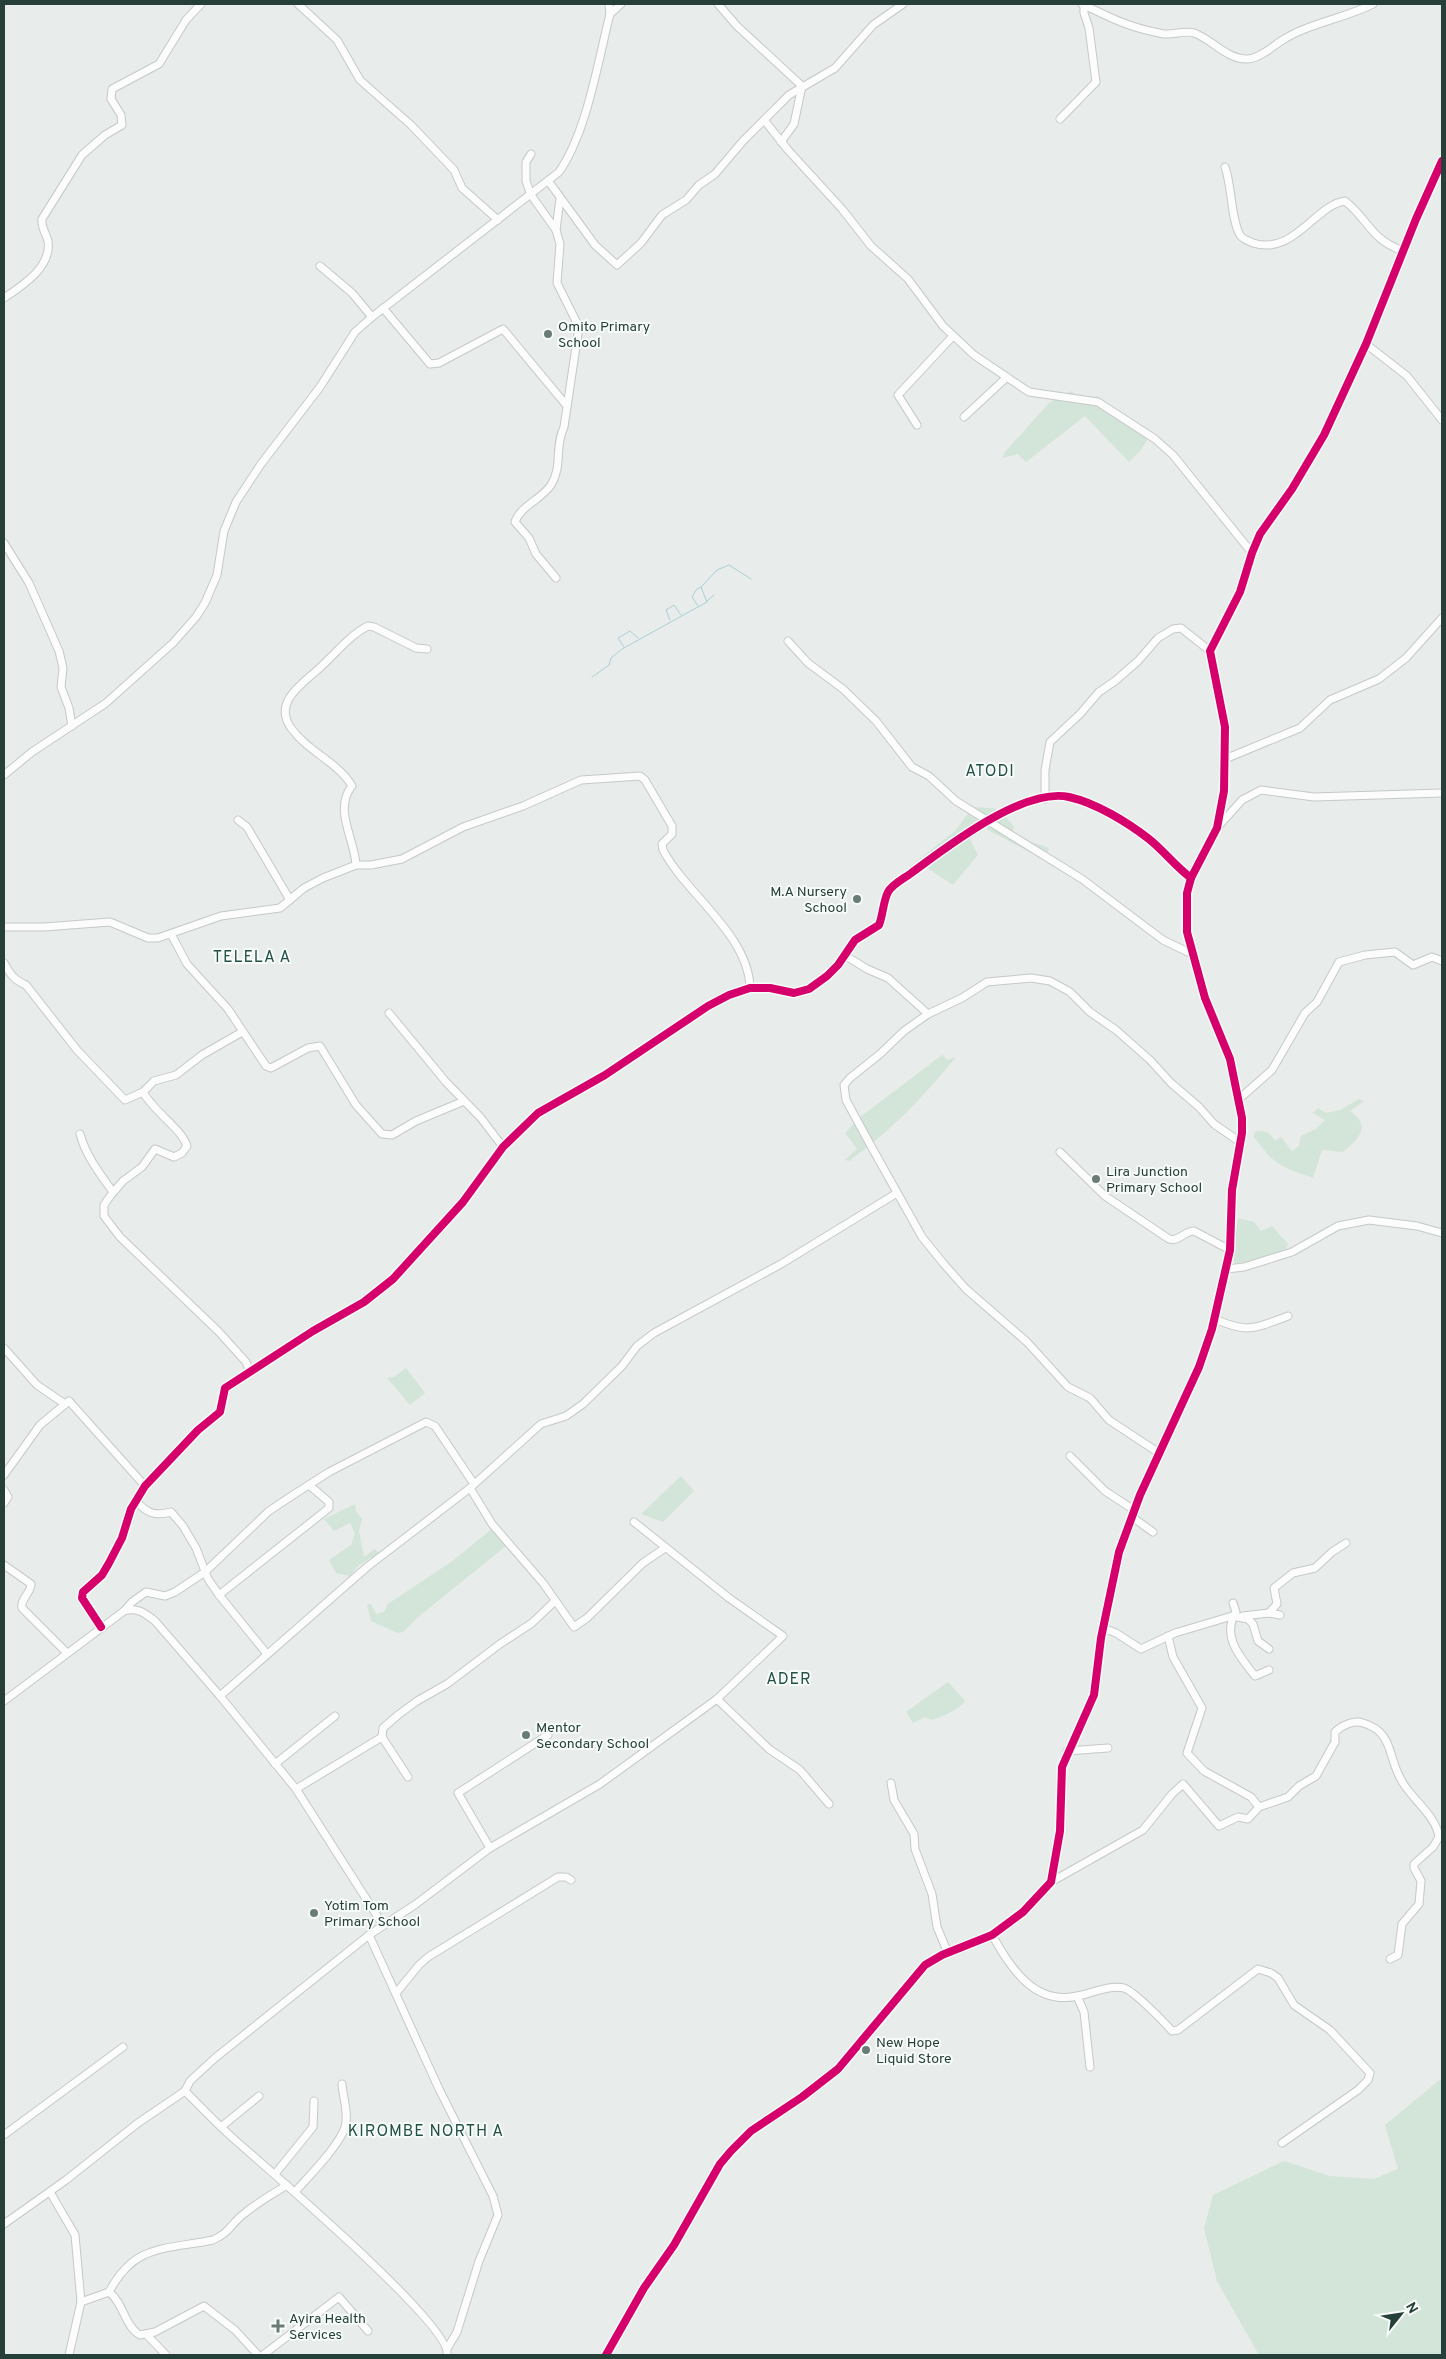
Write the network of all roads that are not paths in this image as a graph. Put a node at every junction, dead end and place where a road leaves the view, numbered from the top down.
1 (201, 4) edge
2 (298, 4) edge
3 (609, 4) edge
4 (621, 4) edge
5 (718, 4) edge
6 (903, 4) edge
7 (1083, 4) edge
8 (1372, 4) edge
9 (610, 14) junction
10 (802, 86) junction
11 (1060, 119) dead end
12 (764, 120) junction
13 (781, 142) junction
14 (531, 154) dead end
15 (1442, 161) edge
16 (1225, 167) dead end
17 (1441, 169) edge
18 (549, 182) junction
19 (531, 195) junction
20 (560, 199) junction
21 (498, 220) junction
22 (556, 230) junction
23 (1403, 251) junction
24 (320, 266) dead end
25 (4, 298) edge
26 (382, 308) junction
27 (372, 317) junction
28 (953, 336) junction
29 (1366, 344) junction
30 (1007, 377) junction
31 (566, 406) junction
32 (964, 417) dead end
33 (1442, 420) edge
34 (917, 425) dead end
35 (4, 543) edge
36 (1252, 553) junction
37 (556, 578) dead end
38 (1442, 618) edge
39 (788, 641) dead end
40 (426, 649) dead end
41 (1210, 651) junction
42 (72, 726) junction
43 (1225, 759) junction
44 (4, 775) edge
45 (1442, 793) edge
46 (1045, 799) junction
47 (238, 820) dead end
48 (986, 820) junction
49 (1216, 828) junction
50 (356, 865) junction
51 (1191, 878) junction
52 (290, 900) junction
53 (4, 927) edge
54 (171, 934) junction
55 (1192, 954) junction
56 (846, 956) junction
57 (1442, 961) edge
58 (4, 964) edge
59 (750, 988) junction
60 (388, 1013) dead end
61 (928, 1014) junction
62 (242, 1032) junction
63 (143, 1092) junction
64 (1239, 1099) junction
65 (464, 1102) junction
66 (80, 1134) dead end
67 (1240, 1142) junction
68 (502, 1147) junction
69 (1060, 1152) dead end
70 (113, 1192) junction
71 (897, 1193) junction
72 (1442, 1233) edge
73 (1230, 1250) junction
74 (1227, 1269) junction
75 (1288, 1316) dead end
76 (1215, 1319) junction
77 (4, 1348) edge
78 (250, 1372) junction
79 (65, 1404) junction
80 (1159, 1453) junction
81 (1070, 1456) dead end
82 (4, 1475) edge
83 (309, 1485) junction
84 (145, 1486) junction
85 (472, 1486) junction
86 (4, 1490) edge
87 (136, 1500) junction
88 (4, 1504) edge
89 (1133, 1514) junction
90 (634, 1522) dead end
91 (1153, 1532) dead end
92 (1346, 1543) dead end
93 (665, 1548) junction
94 (4, 1565) edge
95 (205, 1572) junction
96 (219, 1595) junction
97 (555, 1601) junction
98 (1233, 1603) dead end
99 (124, 1611) junction
100 (1269, 1613) junction
101 (1235, 1614) junction
102 (1280, 1615) dead end
103 (1244, 1617) junction
104 (101, 1627) junction
105 (1103, 1628) junction
106 (1168, 1636) junction
107 (1269, 1649) dead end
108 (67, 1653) junction
109 (267, 1654) junction
110 (1269, 1670) dead end
111 (220, 1696) junction
112 (717, 1698) junction
113 (4, 1701) edge
114 (335, 1716) dead end
115 (548, 1735) dead end
116 (382, 1737) junction
117 (1108, 1748) dead end
118 (1067, 1751) junction
119 (275, 1764) junction
120 (408, 1777) dead end
121 (891, 1784) dead end
122 (296, 1790) junction
123 (829, 1804) dead end
124 (1258, 1807) junction
125 (490, 1848) junction
126 (571, 1880) dead end
127 (1051, 1882) junction
128 (383, 1925) junction
129 (369, 1935) junction
130 (992, 1936) junction
131 (948, 1953) junction
132 (1390, 1959) dead end
133 (397, 1992) junction
134 (1077, 1996) junction
135 (123, 2047) dead end
136 (1090, 2067) dead end
137 (342, 2084) dead end
138 (184, 2091) junction
139 (259, 2096) dead end
140 (314, 2100) dead end
141 (222, 2127) junction
142 (4, 2135) edge
143 (1282, 2143) dead end
144 (275, 2174) junction
145 (288, 2185) junction
146 (50, 2192) junction
147 (294, 2192) junction
148 (4, 2224) edge
149 (109, 2292) junction
150 (81, 2302) junction
151 (368, 2331) dead end
152 (147, 2335) junction
153 (447, 2352) edge
154 (69, 2355) edge
155 (166, 2355) edge
156 (258, 2355) edge
157 (263, 2355) edge
158 (606, 2355) edge

1 - 25 street
2 - 21 street
3 - 9 street
4 - 9 street
5 - 10 street
6 - 10 street
7 - 8 street
7 - 11 street
9 - 18 street
10 - 12 street
10 - 13 street
12 - 13 street
12 - 20 street
13 - 28 street
14 - 19 street
15 - 17 street
16 - 23 street
17 - 23 street
18 - 19 street
18 - 20 street
19 - 21 street
19 - 22 street
20 - 22 street
21 - 26 street
22 - 31 street
23 - 29 street
24 - 27 street
26 - 27 street
26 - 31 street
27 - 42 street
28 - 30 street
28 - 34 street
29 - 33 street
29 - 36 street
30 - 32 street
30 - 36 street
31 - 37 street
35 - 42 street
36 - 41 street
38 - 43 street
39 - 48 street
40 - 50 street
41 - 43 street
41 - 46 street
42 - 44 street
43 - 49 street
45 - 49 street
46 - 48 street
46 - 51 street
47 - 52 street
48 - 55 street
48 - 56 street
49 - 51 street
50 - 52 street
50 - 59 street
51 - 55 street
52 - 54 street
53 - 54 street
54 - 62 street
55 - 64 street
56 - 59 street
56 - 61 street
57 - 64 street
58 - 63 street
59 - 68 street
60 - 65 street
61 - 67 street
61 - 71 street
62 - 63 street
62 - 65 street
63 - 70 street
64 - 67 street
65 - 68 street
66 - 70 street
67 - 73 street
68 - 78 street
69 - 73 street
70 - 78 street
71 - 80 street
71 - 85 street
72 - 74 street
73 - 74 street
74 - 76 street
75 - 76 street
76 - 80 street
77 - 79 street
78 - 84 street
79 - 82 street
79 - 84 street
80 - 89 street
81 - 89 street
83 - 85 street
83 - 95 street
83 - 96 street
84 - 87 street
85 - 97 street
85 - 109 street
86 - 88 street
87 - 95 street
87 - 104 street
89 - 91 street
89 - 105 street
90 - 93 street
92 - 100 street
93 - 97 street
93 - 112 street
94 - 108 street
95 - 96 street
95 - 99 street
96 - 109 street
97 - 116 street
98 - 101 street
99 - 104 street
99 - 111 street
100 - 102 street
100 - 103 street
101 - 103 street
101 - 106 street
101 - 110 street
103 - 107 street
104 - 108 street
105 - 106 street
105 - 118 street
106 - 124 street
108 - 113 street
109 - 111 street
111 - 119 street
112 - 123 street
112 - 125 street
114 - 119 street
115 - 125 street
116 - 120 street
116 - 122 street
117 - 118 street
118 - 127 street
119 - 122 street
121 - 131 street
122 - 128 street
124 - 127 street
124 - 132 street
125 - 128 street
126 - 133 street
127 - 130 street
128 - 129 street
129 - 133 street
129 - 138 street
130 - 131 street
130 - 134 street
131 - 158 street
133 - 153 street
134 - 136 street
134 - 143 street
135 - 142 street
137 - 147 street
138 - 141 street
138 - 146 street
139 - 141 street
140 - 144 street
141 - 144 street
144 - 145 street
145 - 147 street
145 - 149 street
146 - 148 street
146 - 150 street
147 - 153 street
149 - 150 street
149 - 152 street
150 - 154 street
151 - 157 street
152 - 155 street
152 - 156 street

